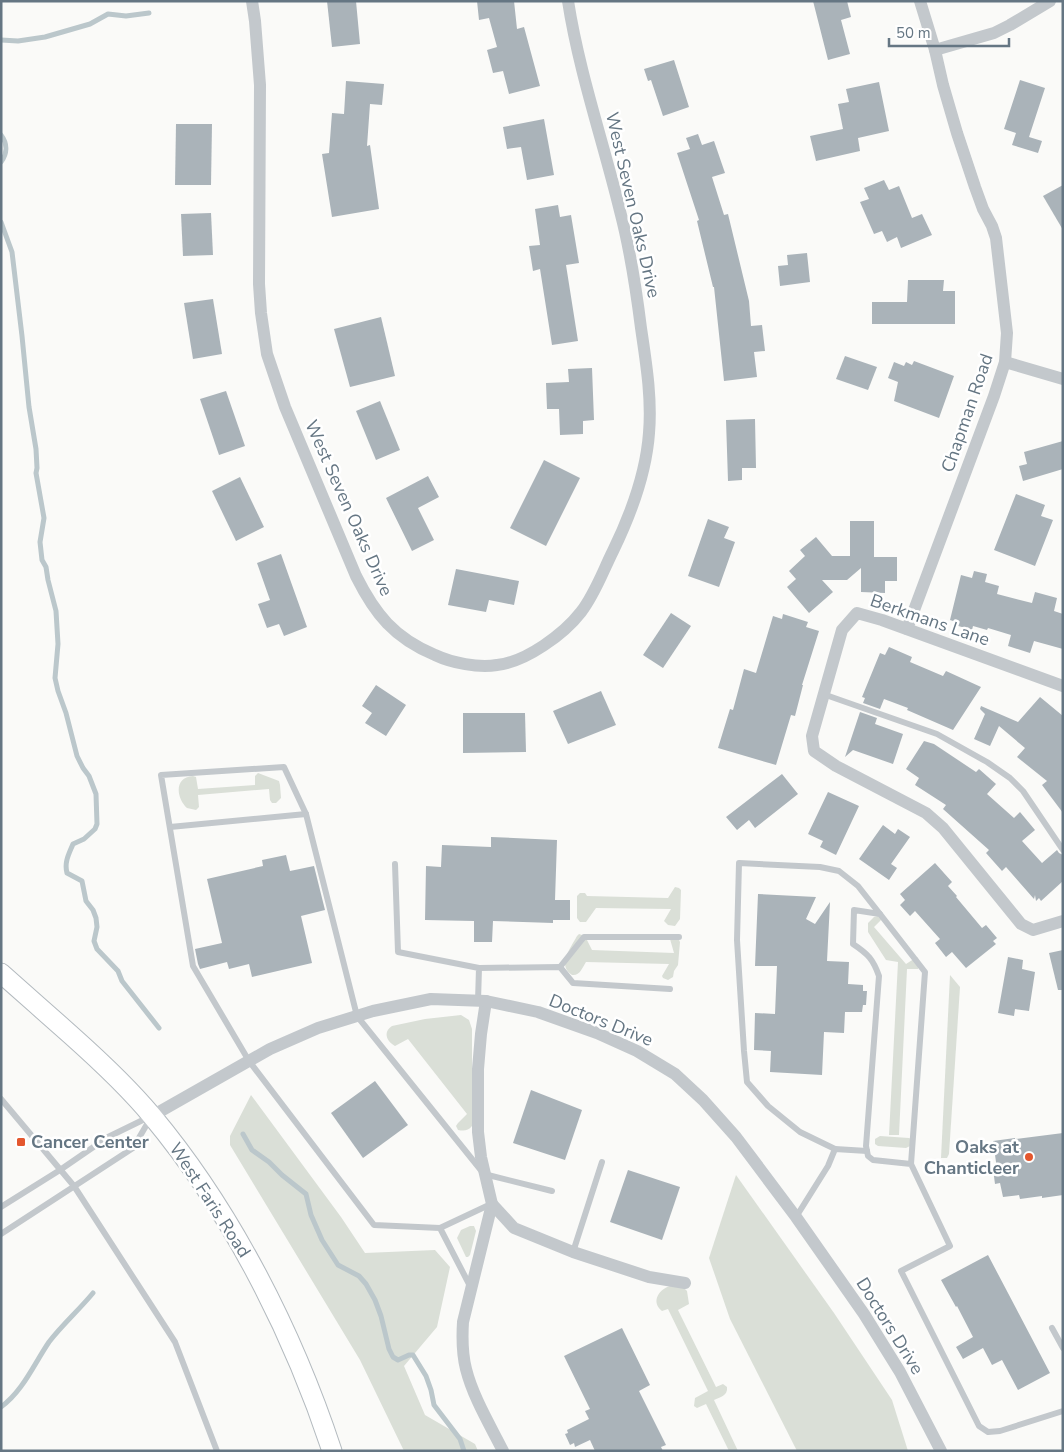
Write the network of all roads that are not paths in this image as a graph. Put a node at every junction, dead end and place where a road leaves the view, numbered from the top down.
1 (252, 1) edge
2 (568, 1) edge
3 (920, 1) edge
4 (1050, 1) edge
5 (935, 50) junction
6 (1005, 362) junction
7 (1063, 379) edge
8 (907, 630) junction
9 (1063, 686) edge
10 (824, 694) junction
11 (306, 814) junction
12 (170, 827) junction
13 (1063, 850) edge
14 (395, 864) dead end
15 (880, 914) junction
16 (1063, 921) edge
17 (679, 937) dead end
18 (560, 967) junction
19 (479, 968) junction
20 (1, 973) edge
21 (670, 990) dead end
22 (482, 1001) junction
23 (357, 1016) junction
24 (249, 1061) junction
25 (1, 1099) edge
26 (152, 1116) junction
27 (835, 1149) junction
28 (867, 1151) junction
29 (602, 1162) dead end
30 (911, 1164) junction
31 (60, 1170) junction
32 (484, 1174) junction
33 (74, 1186) junction
34 (552, 1191) dead end
35 (492, 1204) junction
36 (1, 1207) edge
37 (796, 1217) junction
38 (440, 1228) junction
39 (1, 1234) edge
40 (573, 1252) junction
41 (685, 1283) dead end
42 (470, 1287) junction
43 (1052, 1328) dead end
44 (1063, 1348) edge
45 (919, 1408) junction
46 (1063, 1411) edge
47 (217, 1451) edge
48 (332, 1451) edge
49 (503, 1451) edge
50 (931, 1451) edge
51 (941, 1451) edge

1 - 2 street, West Seven Oaks Drive
3 - 5 street, Chapman Road
4 - 5 street
5 - 6 street, Chapman Road
6 - 7 street
6 - 8 street, Chapman Road
8 - 9 street, Berkmans Lane
8 - 10 street, Berkmans Lane
10 - 13 lane
10 - 16 street, Berkmans Lane
11 - 12 lane
11 - 12 lane
11 - 23 lane
12 - 24 lane
14 - 19 lane
15 - 27 lane
15 - 28 lane
15 - 30 lane
17 - 18 lane
18 - 19 lane
18 - 21 lane
19 - 22 lane
20 - 26 main road, West Faris Road
22 - 23 street, Doctors Drive
22 - 32 street
22 - 37 street, Doctors Drive
23 - 24 street, Doctors Drive
23 - 32 lane
24 - 26 street, Doctors Drive
24 - 38 lane
25 - 31 lane
26 - 31 lane
26 - 33 lane
26 - 48 main road, West Faris Road
27 - 28 lane
27 - 37 lane
28 - 30 lane
29 - 40 lane
30 - 46 lane
31 - 33 lane
31 - 36 lane
32 - 34 lane
32 - 35 street
33 - 39 lane
33 - 47 lane
35 - 38 lane
35 - 40 street
35 - 42 street
37 - 45 street, Doctors Drive
38 - 42 lane
40 - 41 street
42 - 49 street
43 - 44 lane
45 - 50 street, Doctors Drive
45 - 51 street, Doctors Drive

